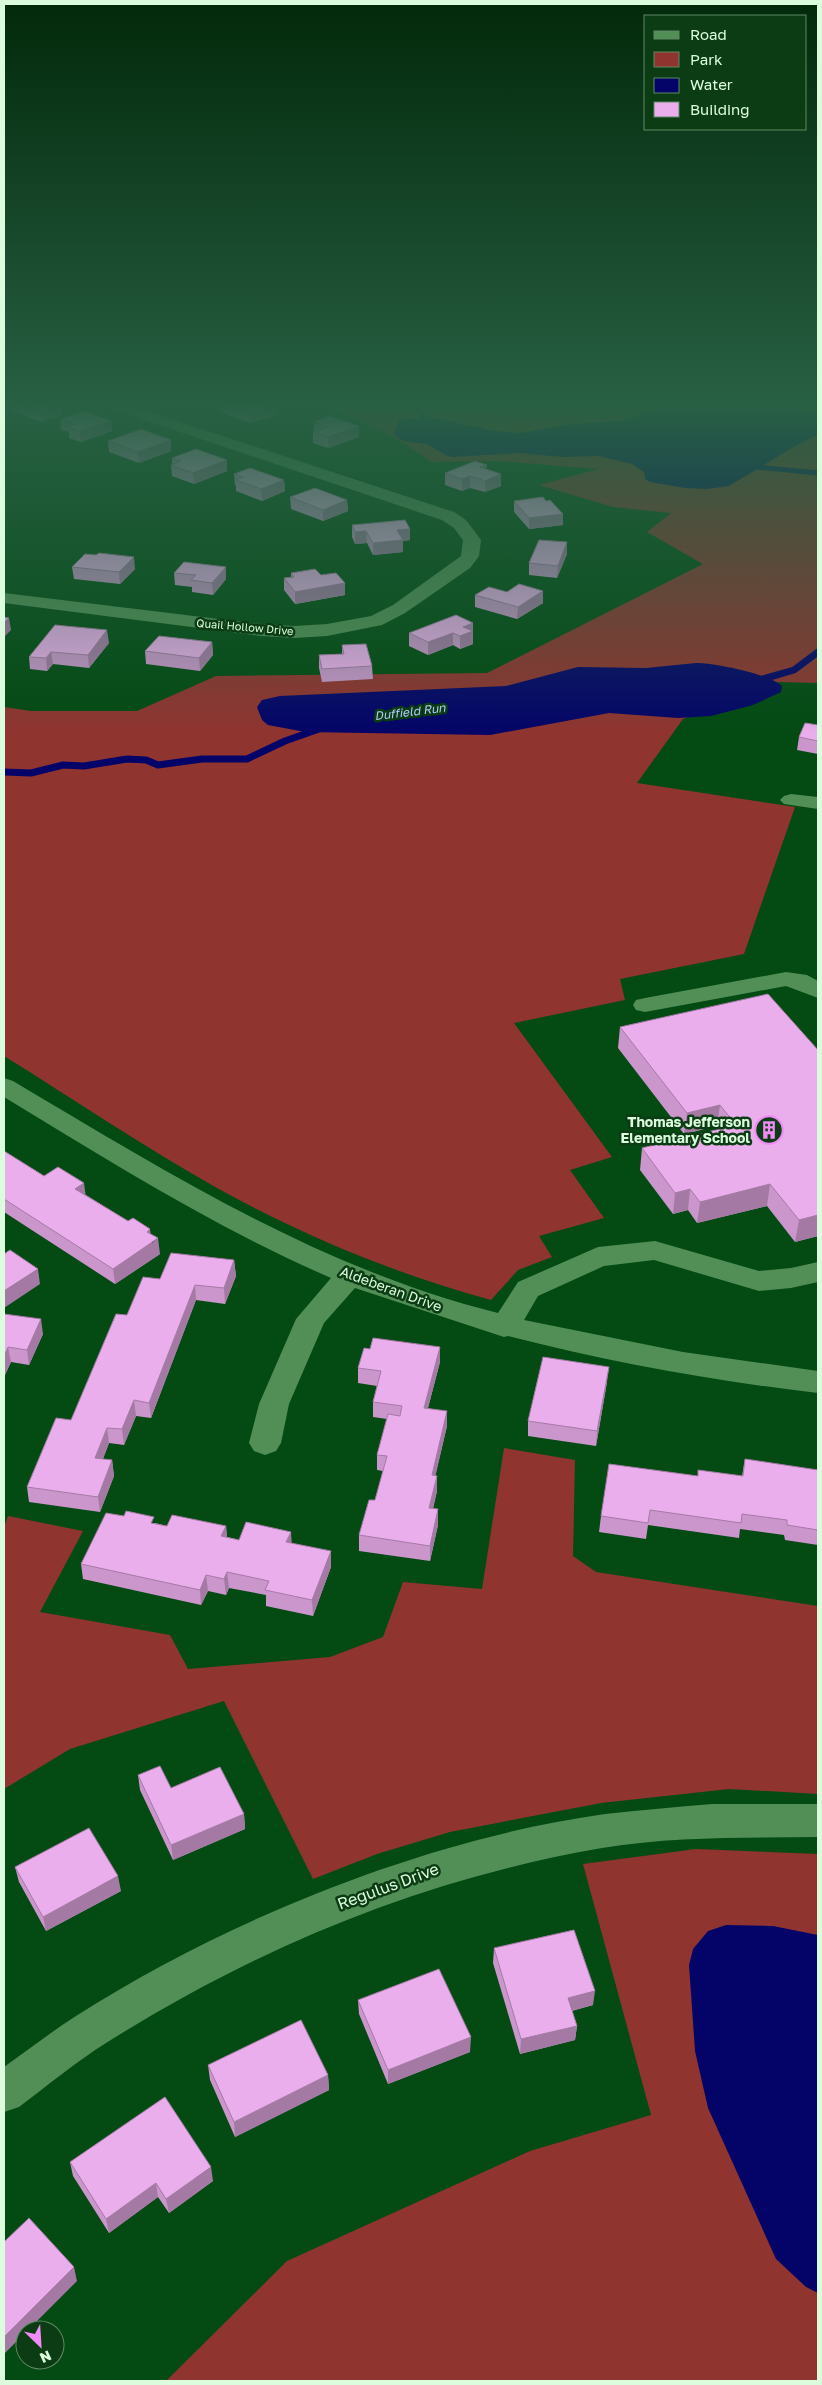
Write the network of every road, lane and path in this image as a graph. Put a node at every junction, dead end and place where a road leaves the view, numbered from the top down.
1 (437, 512) edge
2 (4, 598) edge
3 (790, 800) dead end
4 (818, 803) edge
5 (818, 992) edge
6 (646, 1005) dead end
7 (4, 1086) edge
8 (818, 1272) edge
9 (350, 1275) junction
10 (504, 1327) junction
11 (818, 1382) edge
12 (265, 1443) dead end
13 (818, 1821) edge
14 (4, 2092) edge

1 - 2 street, Quail Hollow Drive
3 - 4 street
5 - 6 street
7 - 9 street, Aldeberan Drive
8 - 10 street
9 - 10 street, Aldeberan Drive
9 - 12 street
10 - 11 street, Aldeberan Drive
13 - 14 street, Regulus Drive

